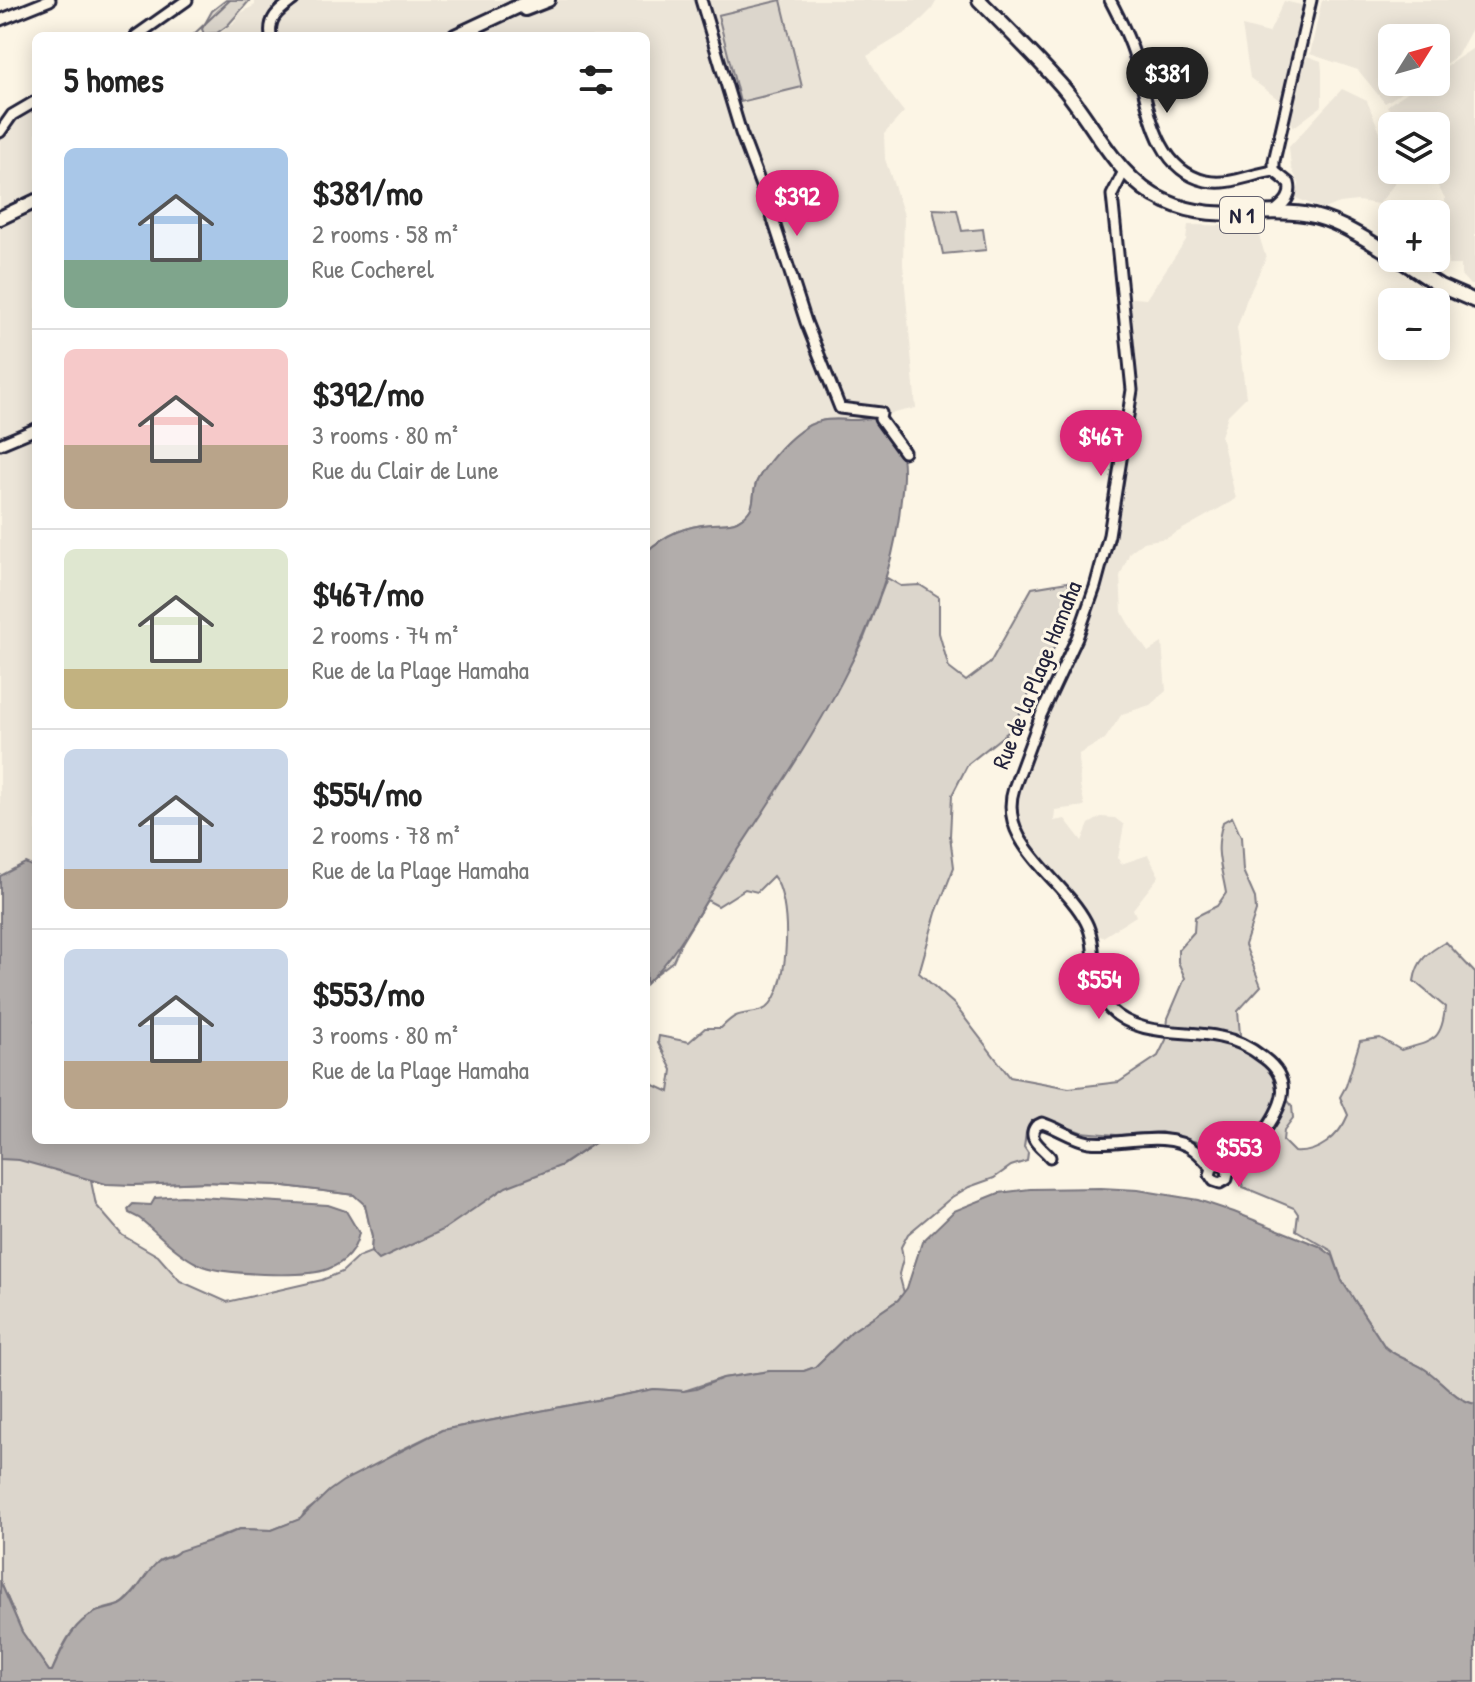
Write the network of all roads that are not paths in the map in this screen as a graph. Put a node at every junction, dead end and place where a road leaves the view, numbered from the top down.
1 (50, 0) edge
2 (187, 0) edge
3 (293, 0) edge
4 (532, 0) edge
5 (548, 0) edge
6 (701, 0) edge
7 (979, 0) edge
8 (1110, 0) edge
9 (1311, 0) edge
10 (0, 20) edge
11 (481, 25) junction
12 (142, 32) edge
13 (271, 32) edge
14 (464, 32) edge
15 (32, 103) edge
16 (0, 132) edge
17 (1124, 171) junction
18 (1274, 171) junction
19 (32, 202) edge
20 (32, 202) edge
21 (0, 209) edge
22 (1273, 213) junction
23 (0, 218) edge
24 (1378, 248) edge
25 (1421, 272) edge
26 (1475, 298) edge
27 (32, 431) edge
28 (0, 444) edge
29 (904, 452) dead end
30 (1050, 1157) dead end
31 (1212, 1168) junction
32 (1228, 1172) junction

1 - 10 street
2 - 12 street
3 - 13 street
4 - 11 main road
5 - 11 main road
6 - 29 street
7 - 17 main road, N 1
8 - 18 street
9 - 18 street
11 - 14 main road
15 - 16 street
17 - 22 main road, N 1
17 - 32 street, Rue de la Plage Hamaha
18 - 22 street
19 - 21 main road
20 - 23 main road
22 - 24 main road, N 1
25 - 26 main road, N 1
27 - 28 street
30 - 31 street
31 - 32 street
31 - 32 street

